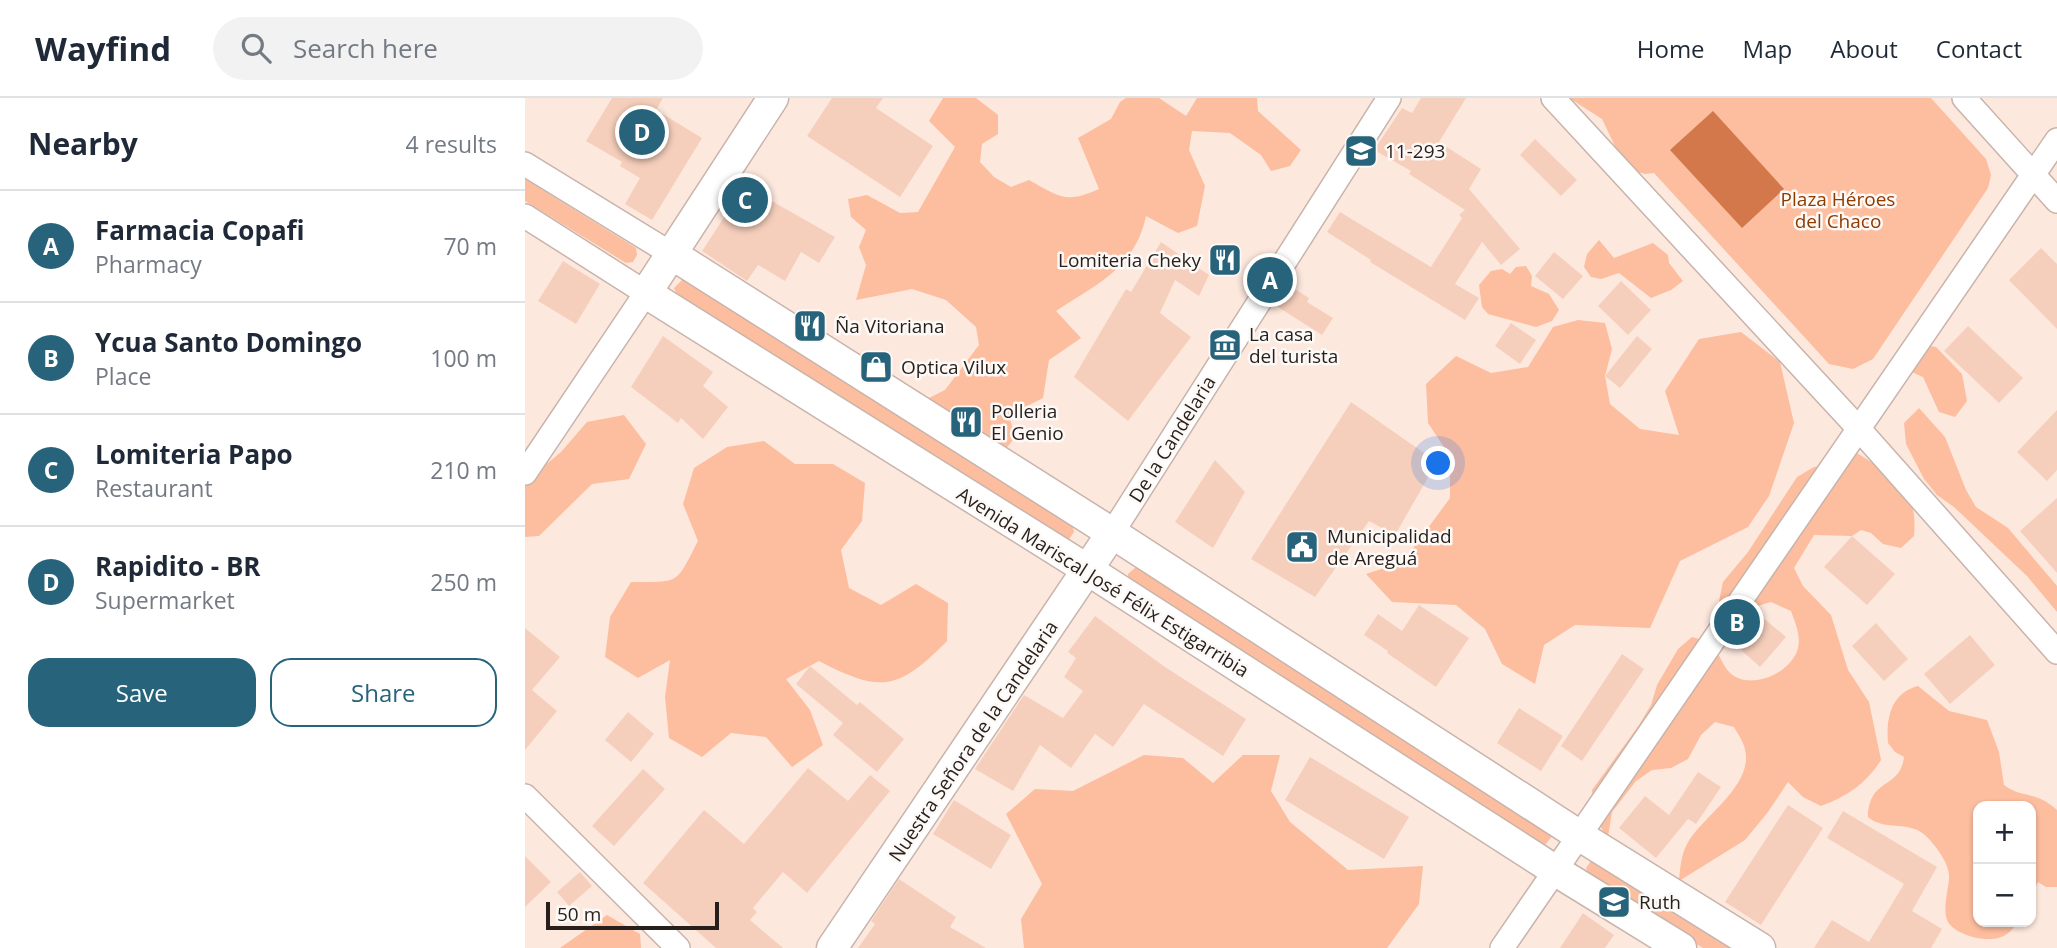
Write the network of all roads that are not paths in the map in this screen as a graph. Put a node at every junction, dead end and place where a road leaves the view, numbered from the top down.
1 (773, 98) edge
2 (1389, 98) edge
3 (1553, 98) edge
4 (1964, 98) edge
5 (2057, 140) edge
6 (525, 164) edge
7 (2033, 175) junction
8 (2057, 201) edge
9 (525, 216) edge
10 (670, 253) junction
11 (646, 293) junction
12 (1859, 429) junction
13 (525, 473) edge
14 (1112, 533) junction
15 (1088, 570) junction
16 (2057, 652) edge
17 (525, 796) edge
18 (1580, 836) junction
19 (1556, 871) junction
20 (678, 948) edge
21 (832, 948) edge
22 (1502, 948) edge
23 (1681, 948) edge
24 (1761, 948) edge

1 - 10 main road
2 - 14 street, De la Candelaria
3 - 12 street
4 - 7 street
5 - 7 street
6 - 10 street
7 - 8 street
7 - 12 street
9 - 11 street, Avenida Mariscal José Félix Estigarribia
10 - 11 main road
10 - 14 main road
11 - 13 street
11 - 15 main road, Avenida Mariscal José Félix Estigarribia
12 - 16 street
12 - 18 street
14 - 15 main road, Nuestra Señora de la Candelaria
14 - 18 main road
15 - 19 main road, Avenida Mariscal José Félix Estigarribia
15 - 21 main road, Nuestra Señora de la Candelaria
17 - 20 street
18 - 19 street
18 - 24 main road
19 - 22 street
19 - 23 main road, Avenida Mariscal José Félix Estigarribia

